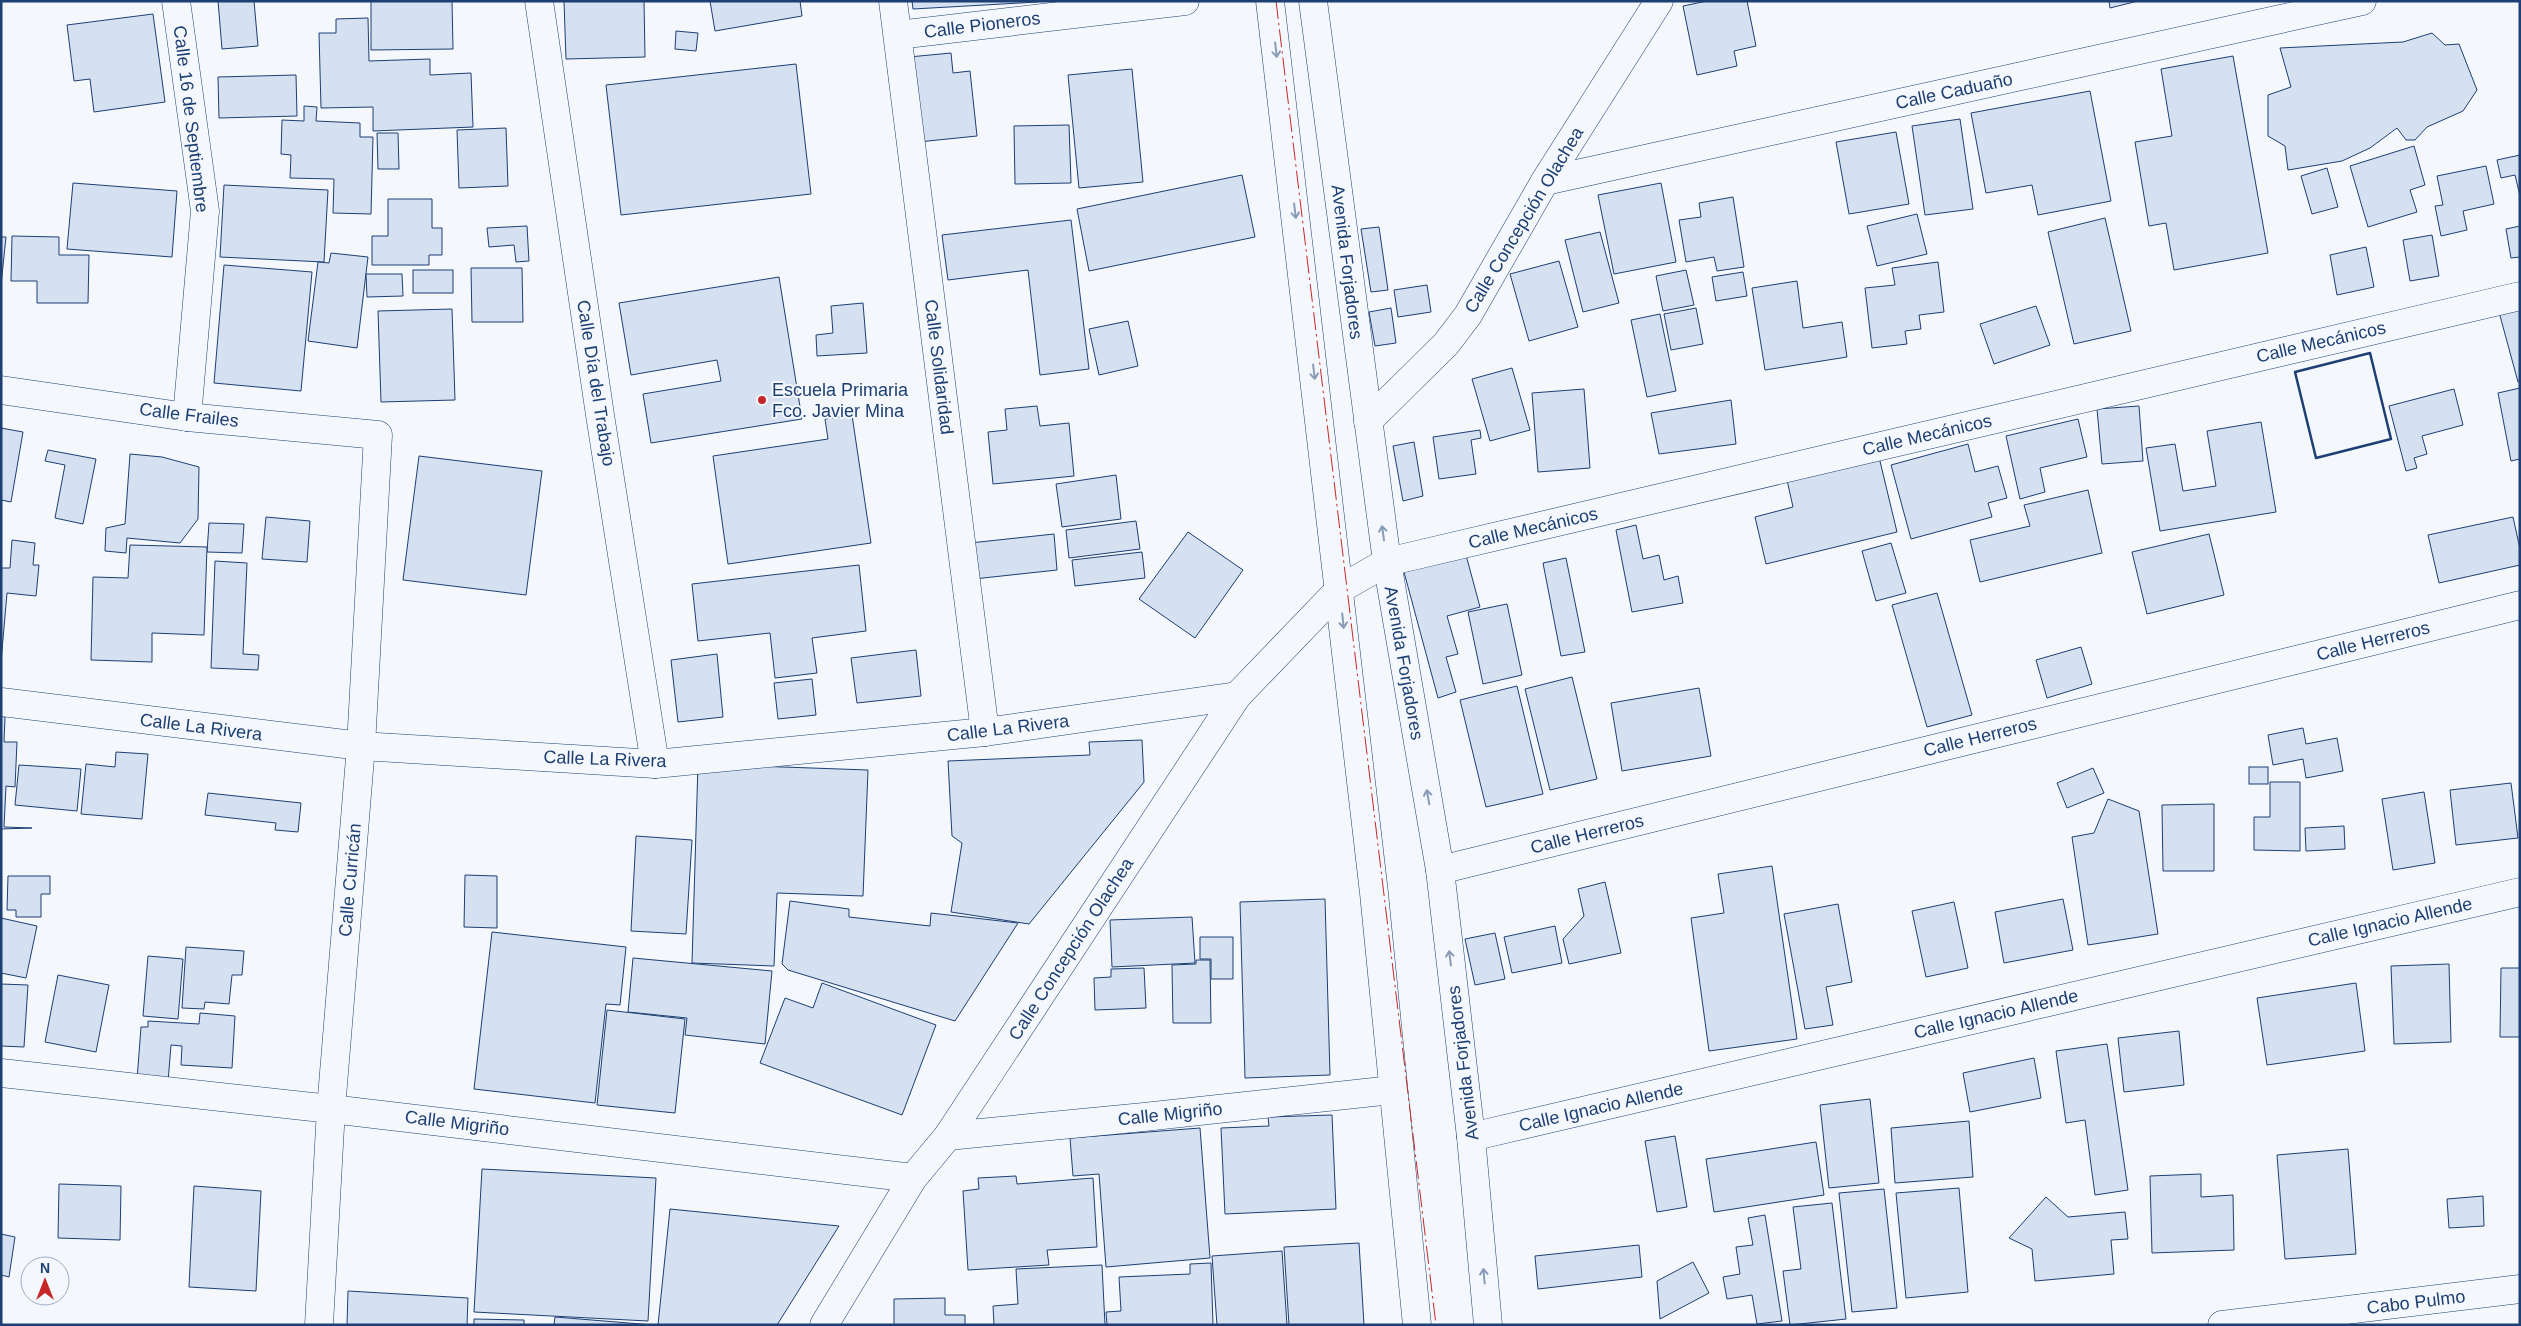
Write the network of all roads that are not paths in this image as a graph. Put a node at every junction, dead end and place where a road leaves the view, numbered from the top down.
1 (176, 1) edge
2 (539, 1) edge
3 (893, 1) edge
4 (1185, 1) edge
5 (1270, 1) edge
6 (1313, 1) edge
7 (1659, 1) edge
8 (2362, 1) edge
9 (898, 35) junction
10 (1545, 181) junction
11 (2520, 296) edge
12 (1, 390) edge
13 (187, 417) junction
14 (1368, 421) junction
15 (378, 435) joint
16 (1387, 562) junction
17 (1340, 589) junction
18 (2520, 605) edge
19 (1237, 696) junction
20 (1, 702) edge
21 (985, 732) junction
22 (361, 746) junction
23 (655, 764) junction
24 (1440, 870) junction
25 (2520, 892) edge
26 (1, 1073) edge
27 (1392, 1090) junction
28 (331, 1109) junction
29 (948, 1136) junction
30 (1472, 1137) junction
31 (913, 1178) junction
32 (2520, 1289) edge
33 (318, 1325) edge
34 (824, 1325) edge
35 (1417, 1325) edge
36 (1488, 1325) edge
37 (2222, 1325) edge

1 - 13 street, Calle 16 de Septiembre
2 - 23 street, Calle Día del Trabajo
3 - 9 street, Calle Solidaridad
4 - 9 street, Calle Pioneros
5 -> 17 street
6 - 14 street, Avenida Forjadores
7 - 10 street, Calle Concepción Olachea
8 - 10 street, Calle Caduaño
9 - 21 street, Calle Solidaridad
10 - 14 street, Calle Concepción Olachea
11 - 16 street, Calle Mecánicos
12 - 13 street, Calle Frailes
13 - 15 street, Calle Frailes
16 -> 14 street, Avenida Forjadores
15 - 22 street, Calle Curricán
16 - 17 street, Calle Mecánicos
24 -> 16 street, Avenida Forjadores
17 - 19 street, Calle Concepción Olachea
17 -> 27 street
18 - 24 street, Calle Herreros
19 - 21 street, Calle La Rivera
19 - 29 street, Calle Concepción Olachea
20 - 22 street, Calle La Rivera
21 - 23 street, Calle La Rivera
22 - 23 street, Calle La Rivera
22 - 28 street, Calle Curricán
30 -> 24 street, Avenida Forjadores
25 - 30 street, Calle Ignacio Allende
26 - 28 street, Calle Migriño
27 - 29 street, Calle Migriño
27 - 35 street
28 - 31 street, Calle Migriño
28 - 33 street, Calle Curricán
29 - 31 street, Calle Concepción Olachea
36 -> 30 street, Avenida Forjadores
31 - 34 street, Calle Concepción Olachea
32 - 37 street, Cabo Pulmo

